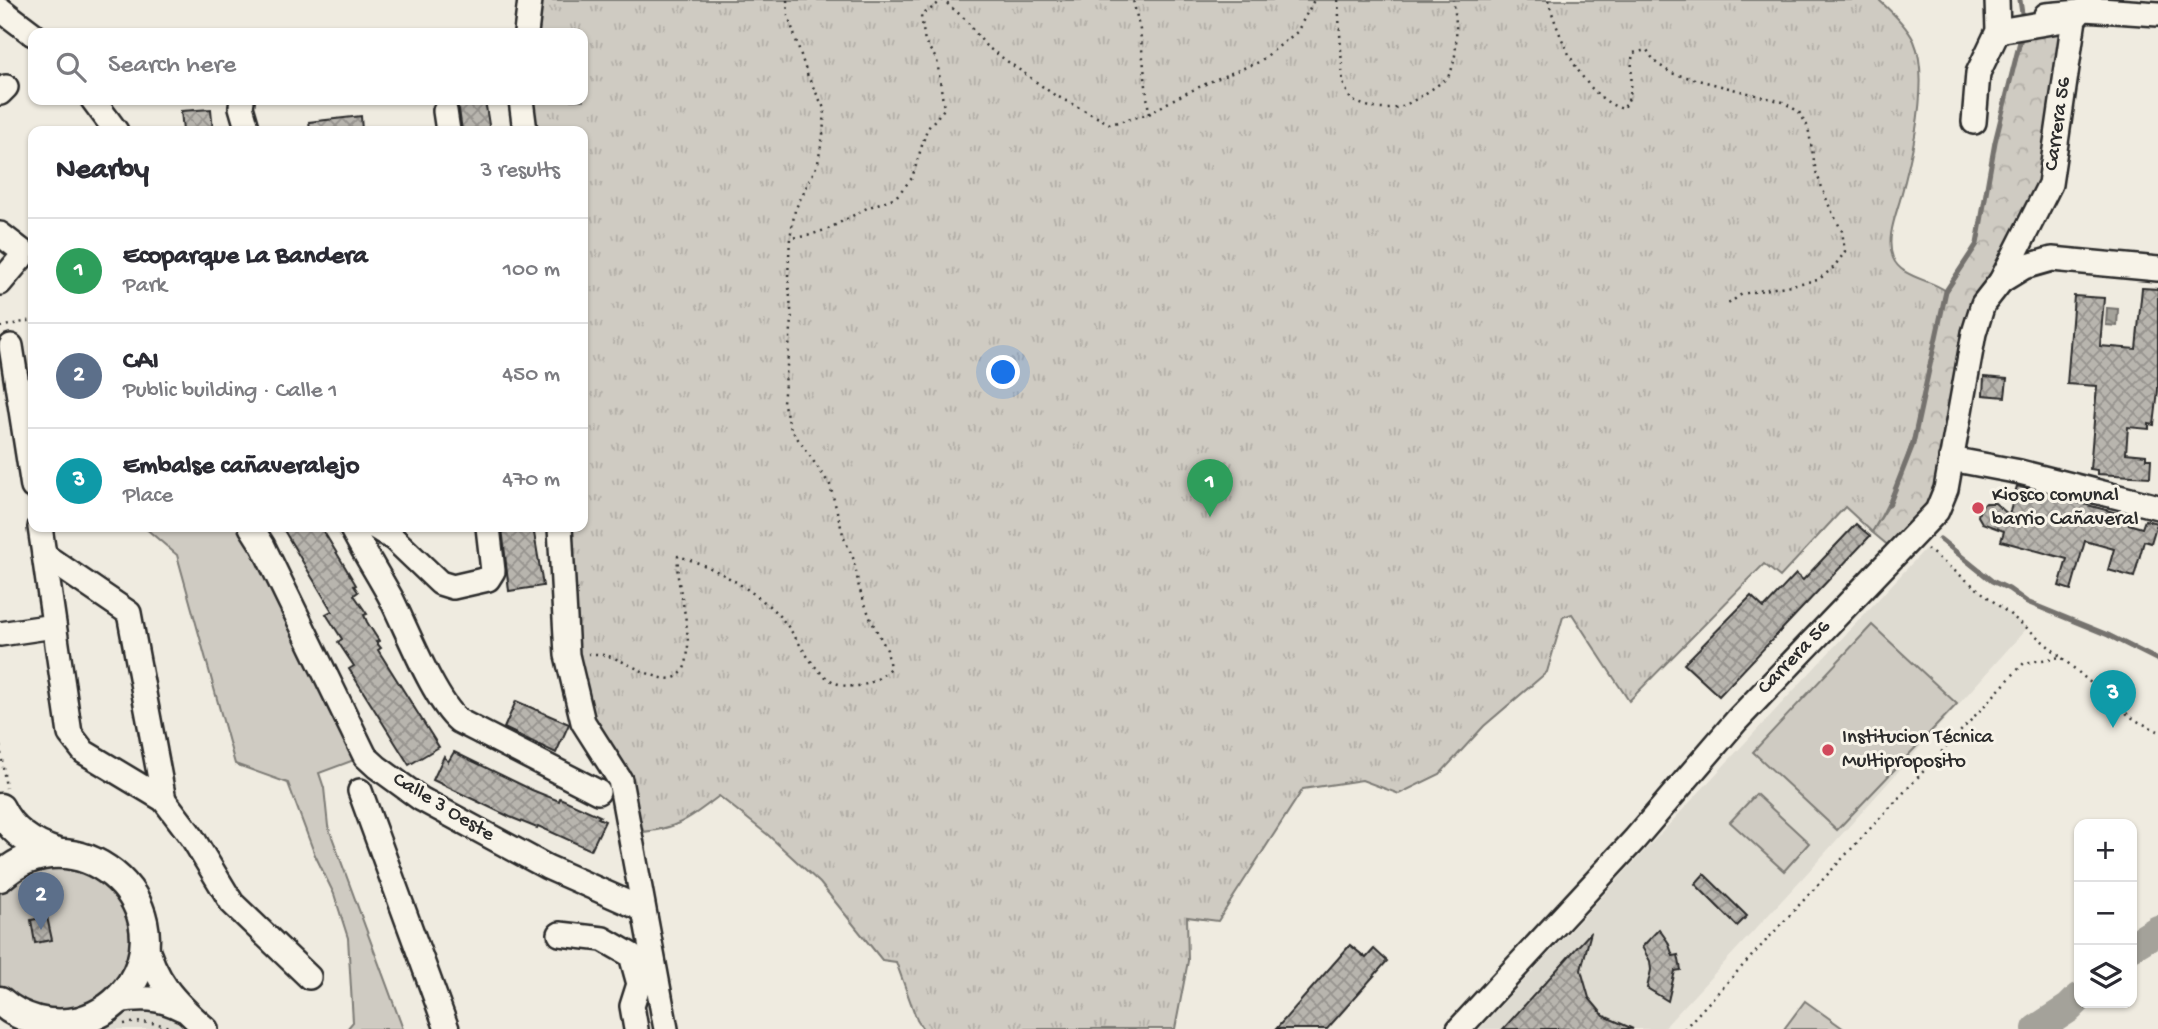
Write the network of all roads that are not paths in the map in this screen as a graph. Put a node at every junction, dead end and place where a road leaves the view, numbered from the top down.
1 (530, 0) edge
2 (1997, 0) edge
3 (0, 9) edge
4 (2158, 14) edge
5 (2046, 15) dead end
6 (2077, 15) junction
7 (527, 28) edge
8 (28, 30) edge
9 (1998, 31) junction
10 (97, 105) edge
11 (241, 105) edge
12 (522, 105) edge
13 (1974, 122) dead end
14 (112, 126) edge
15 (247, 126) edge
16 (524, 126) edge
17 (2025, 232) junction
18 (0, 234) edge
19 (2052, 259) junction
20 (2158, 269) edge
21 (2001, 282) junction
22 (0, 283) edge
23 (5, 336) edge
24 (1951, 458) junction
25 (28, 460) edge
26 (2158, 507) edge
27 (41, 532) edge
28 (254, 532) edge
29 (354, 532) edge
30 (383, 532) edge
31 (488, 532) edge
32 (560, 532) edge
33 (44, 555) junction
34 (54, 626) junction
35 (0, 634) edge
36 (360, 791) dead end
37 (598, 792) dead end
38 (164, 800) junction
39 (0, 808) edge
40 (57, 853) junction
41 (0, 877) edge
42 (642, 909) junction
43 (560, 934) dead end
44 (144, 938) junction
45 (309, 977) dead end
46 (12, 1013) edge
47 (115, 1014) junction
48 (179, 1020) edge
49 (73, 1025) edge
50 (206, 1029) edge
51 (447, 1029) edge
52 (636, 1029) edge
53 (666, 1029) edge
54 (1459, 1029) edge

1 - 7 street
2 - 9 street
3 - 8 street
4 - 6 street
5 - 6 street
6 - 9 street
6 - 17 street, Carrera 56
9 - 13 street
10 - 14 street
11 - 15 street
12 - 16 street
17 - 19 street
17 - 21 street, Carrera 56
18 - 22 street
19 - 20 street
19 - 21 street
21 - 24 street, Carrera 56
23 - 25 street
24 - 26 street
24 - 54 street, Carrera 56
27 - 33 street
28 - 42 street, Calle 3 Oeste
29 - 37 street
30 - 31 street
32 - 42 street
33 - 34 street
33 - 38 street
34 - 35 street
34 - 38 street
36 - 51 street
38 - 45 street
39 - 40 main road
40 - 41 main road
40 - 44 main road
42 - 53 street
43 - 52 street
44 - 47 main road
44 - 48 street
46 - 49 main road
47 - 48 street
47 - 49 main road
48 - 50 street

